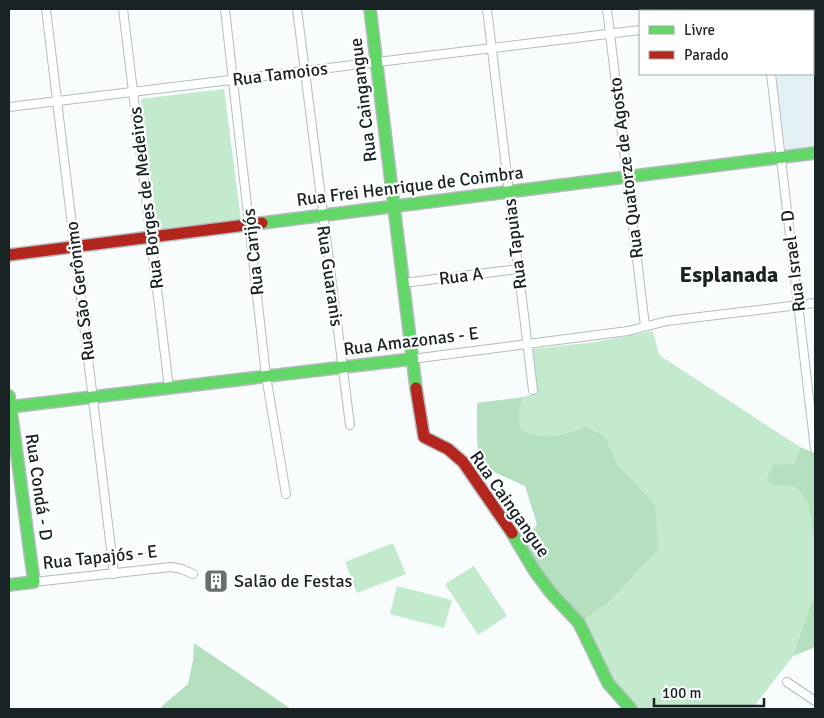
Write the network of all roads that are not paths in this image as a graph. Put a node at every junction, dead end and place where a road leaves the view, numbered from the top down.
1 (46, 9) edge
2 (123, 9) edge
3 (225, 9) edge
4 (297, 9) edge
5 (370, 9) edge
6 (487, 9) edge
7 (607, 9) edge
8 (639, 30) edge
9 (610, 34) junction
10 (492, 48) junction
11 (376, 62) junction
12 (304, 71) junction
13 (771, 75) edge
14 (233, 79) junction
15 (133, 92) junction
16 (57, 101) junction
17 (9, 107) edge
18 (815, 153) edge
19 (781, 157) junction
20 (627, 176) junction
21 (509, 192) junction
22 (394, 206) junction
23 (322, 215) junction
24 (250, 224) junction
25 (150, 237) junction
26 (74, 246) junction
27 (9, 255) edge
28 (518, 269) junction
29 (403, 283) junction
30 (815, 303) edge
31 (798, 305) junction
32 (645, 326) junction
33 (527, 344) junction
34 (412, 359) junction
35 (343, 367) junction
36 (266, 376) junction
37 (169, 388) junction
38 (533, 390) dead end
39 (92, 397) junction
40 (9, 403) edge
41 (350, 425) dead end
42 (815, 449) edge
43 (286, 494) dead end
44 (114, 574) junction
45 (193, 574) dead end
46 (34, 582) junction
47 (9, 585) edge
48 (787, 682) dead end
49 (815, 701) edge
50 (631, 709) edge

1 - 16 street, Rua São Gerônimo
2 - 15 street, Rua Borges de Medeiros
3 - 14 street, Rua Carijós
4 - 12 street, Rua Guaranis
5 - 11 street, Rua Caingangue
6 - 10 street, Rua Tapuias
7 - 9 street, Rua Quatorze de Agosto
8 - 9 street, Rua Tamoios
9 - 10 street, Rua Tamoios
9 - 20 street, Rua Quatorze de Agosto
10 - 11 street, Rua Tamoios
10 - 21 street, Rua Tapuias
11 - 12 street, Rua Tamoios
11 - 22 street, Rua Caingangue
12 - 14 street, Rua Tamoios
12 - 23 street, Rua Guaranis
13 - 19 street, Rua Israel - D
14 - 15 street, Rua Tamoios
14 - 24 street, Rua Carijós
15 - 16 street, Rua Tamoios
15 - 25 street, Rua Borges de Medeiros
16 - 17 street, Rua Tamoios
16 - 26 street, Rua São Gerônimo
18 - 19 street, Rua Frei Henrique de Coimbra
19 - 20 street, Rua Frei Henrique de Coimbra
19 - 31 street, Rua Israel - D
20 - 21 street, Rua Frei Henrique de Coimbra
20 - 32 street, Rua Quatorze de Agosto
21 - 22 street, Rua Frei Henrique de Coimbra
21 - 28 street, Rua Tapuias
22 - 23 street, Rua Frei Henrique de Coimbra
22 - 29 street, Rua Caingangue
23 - 24 street, Rua Frei Henrique de Coimbra
23 - 35 street, Rua Guaranis
24 - 25 street, Rua Frei Henrique de Coimbra
24 - 36 street, Rua Carijós
25 - 26 street, Rua Frei Henrique de Coimbra
25 - 37 street, Rua Borges de Medeiros
26 - 27 street, Rua Frei Henrique de Coimbra
26 - 39 street, Rua São Gerônimo
28 - 29 street, Rua A
28 - 33 street, Rua Tapuias
29 - 34 street, Rua Caingangue
30 - 31 street, Rua Amazonas - E
31 - 32 street, Rua Amazonas - E
31 - 42 street, Rua Israel - D
32 - 33 street, Rua Amazonas - E
33 - 34 street, Rua Amazonas - E
33 - 38 street, Rua Tapuias
34 - 35 street, Rua Amazonas - E
34 - 50 street, Rua Caingangue
35 - 36 street, Rua Amazonas - E
35 - 41 street, Rua Guaranis
36 - 37 street, Rua Amazonas - E
36 - 43 street, Rua Carijós
37 - 39 street, Rua Amazonas - E
39 - 40 street, Rua Amazonas - E
39 - 44 street, Rua São Gerônimo
40 - 46 street, Rua Condá - D
44 - 45 street, Rua Tapajós - E
44 - 46 street, Rua Tapajós - E
46 - 47 street, Rua Tapajós - E
48 - 49 street

